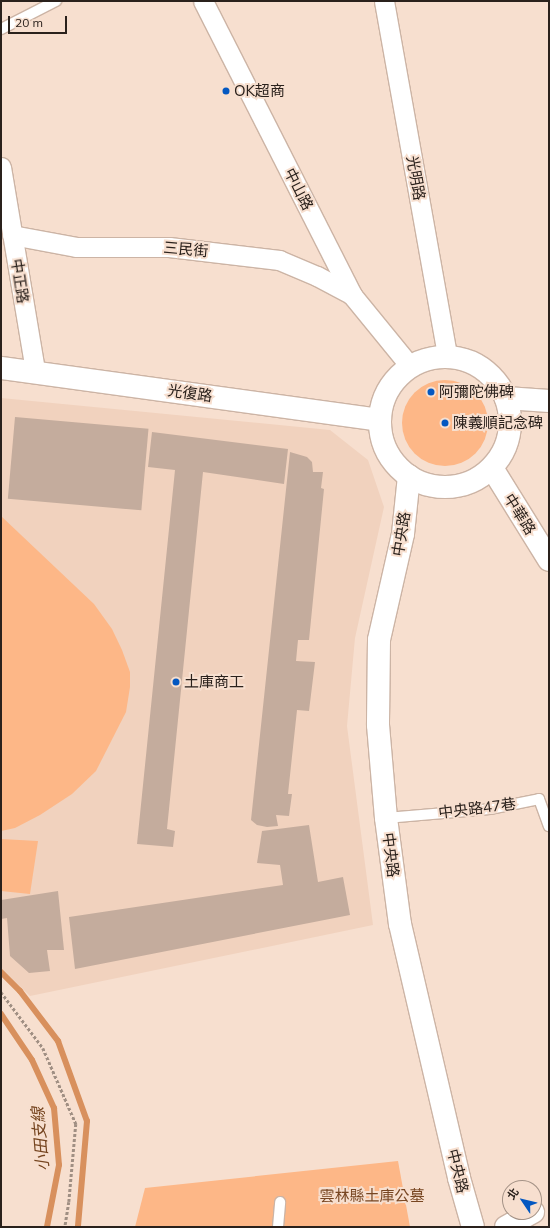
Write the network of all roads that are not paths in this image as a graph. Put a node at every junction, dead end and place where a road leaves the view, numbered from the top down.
1 (56, 1) edge
2 (203, 1) edge
3 (384, 1) edge
4 (1, 29) edge
5 (1, 167) edge
6 (12, 235) junction
7 (352, 295) junction
8 (447, 356) junction
9 (410, 366) junction
10 (1, 368) edge
11 (35, 371) junction
12 (506, 398) junction
13 (549, 400) edge
14 (379, 420) junction
15 (492, 468) junction
16 (409, 476) junction
17 (549, 560) edge
18 (386, 818) junction
19 (549, 826) edge
20 (280, 1202) dead end
21 (519, 1220) edge
22 (278, 1227) edge
23 (473, 1227) edge
24 (506, 1227) edge

1 - 4 lane
2 - 7 street, 中山路
3 - 8 street, 光明路
5 - 6 street, 中正路
6 - 7 street, 三民街
6 - 11 street, 中正路
7 - 9 street, 中山路
8 - 9 street
8 - 12 street
9 - 14 street
10 - 11 street, 光復路
11 - 14 street, 光復路
12 - 13 street
12 - 15 street
14 - 16 street
15 - 16 street
15 - 17 street, 中華路
16 - 18 street, 中央路
18 - 19 lane, 中央路47巷
18 - 23 street, 中央路
20 - 22 lane
21 - 24 street

